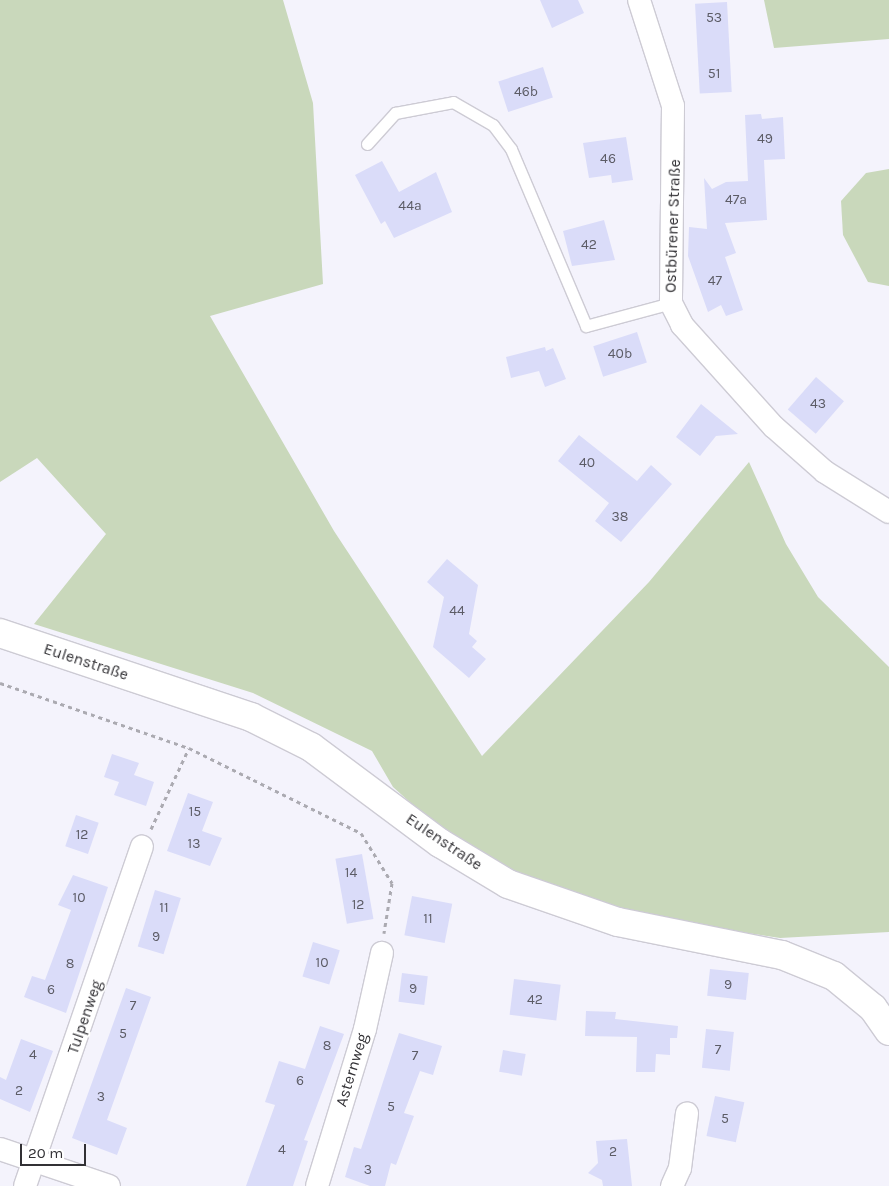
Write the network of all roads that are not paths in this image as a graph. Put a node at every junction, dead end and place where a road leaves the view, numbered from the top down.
1 (639, 0) edge
2 (367, 144) dead end
3 (671, 303) junction
4 (889, 512) edge
5 (0, 633) edge
6 (142, 848) road end
7 (382, 953) road end
8 (889, 1031) edge
9 (687, 1113) dead end
10 (0, 1149) edge
11 (35, 1161) junction
12 (25, 1186) edge
13 (109, 1186) edge
14 (317, 1186) edge
15 (672, 1186) edge

1 - 3 street, Ostbürener Straße
2 - 3 lane
3 - 4 street, Ostbürener Straße
5 - 8 main road, Eulenstraße
6 - 11 street, Tulpenweg
7 - 14 street, Asternweg
9 - 15 street
10 - 11 street
11 - 12 street, Tulpenweg
11 - 13 street

